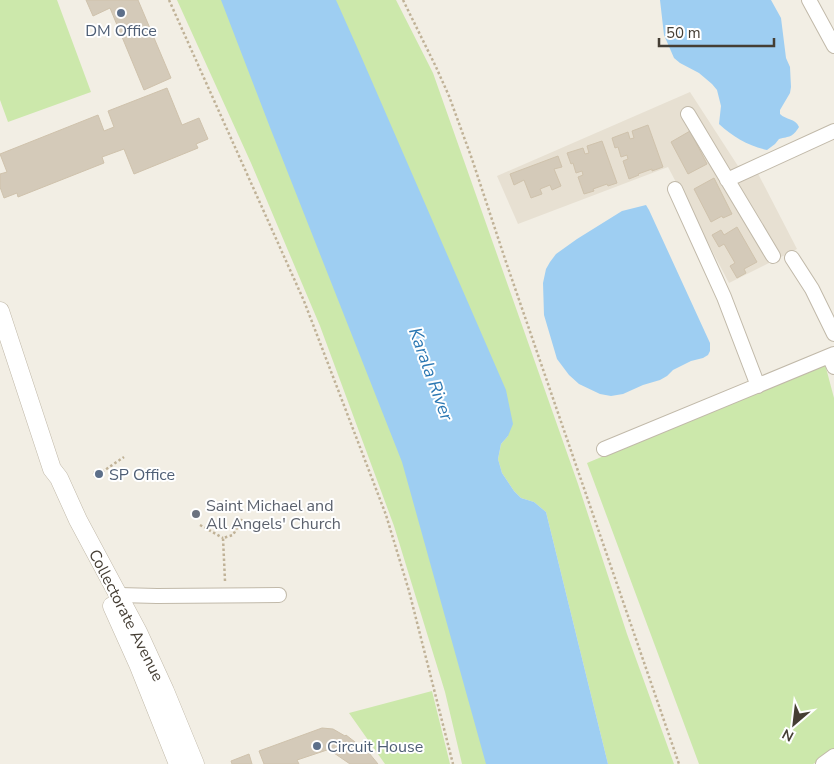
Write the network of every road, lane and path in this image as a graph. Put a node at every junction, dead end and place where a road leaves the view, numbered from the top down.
1 (169, 0) edge
2 (403, 0) edge
3 (810, 0) edge
4 (834, 46) edge
5 (688, 114) dead end
6 (834, 131) edge
7 (728, 180) junction
8 (674, 189) dead end
9 (773, 256) dead end
10 (792, 258) dead end
11 (0, 311) edge
12 (834, 334) edge
13 (832, 359) edge
14 (758, 386) junction
15 (604, 449) dead end
16 (124, 457) dead end
17 (102, 472) dead end
18 (242, 519) dead end
19 (200, 525) dead end
20 (223, 538) junction
21 (113, 595) junction
22 (279, 595) dead end
23 (226, 596) junction
24 (834, 756) edge
25 (178, 764) edge
26 (195, 764) edge
27 (453, 764) edge
28 (680, 764) edge
29 (823, 764) edge

1 - 27 path
2 - 28 path
3 - 4 street
5 - 7 street
6 - 7 street
7 - 9 street
8 - 14 street
10 - 12 street
11 - 21 street, Collectorate Avenue
13 - 14 street
14 - 15 street
16 - 17 path
18 - 20 path
19 - 20 path
20 - 23 path
21 - 23 street
21 - 25 street, Collectorate Avenue
21 - 26 street, Collectorate Avenue
22 - 23 street
24 - 29 street

